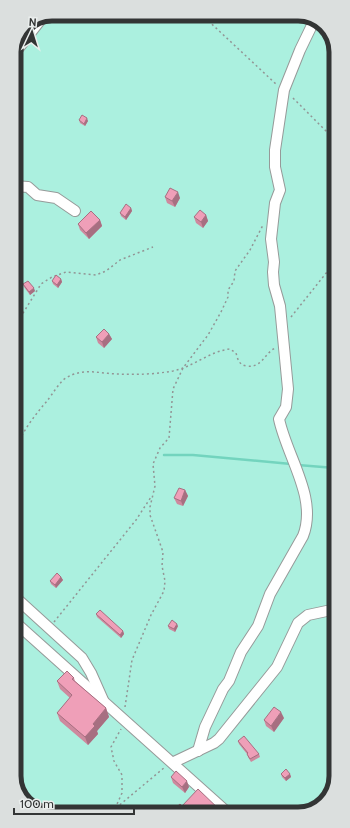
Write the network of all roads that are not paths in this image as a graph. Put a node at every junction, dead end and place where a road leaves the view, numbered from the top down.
1 (37, 25) edge
2 (313, 25) edge
3 (22, 44) edge
4 (21, 186) edge
5 (75, 211) dead end
6 (21, 602) edge
7 (329, 610) edge
8 (21, 628) edge
9 (104, 703) junction
10 (198, 751) junction
11 (174, 762) junction
12 (222, 807) edge

1 - 3 street
2 - 10 street
4 - 5 street
6 - 9 street
7 - 10 street
8 - 9 street
9 - 11 street
10 - 11 street
11 - 12 street

